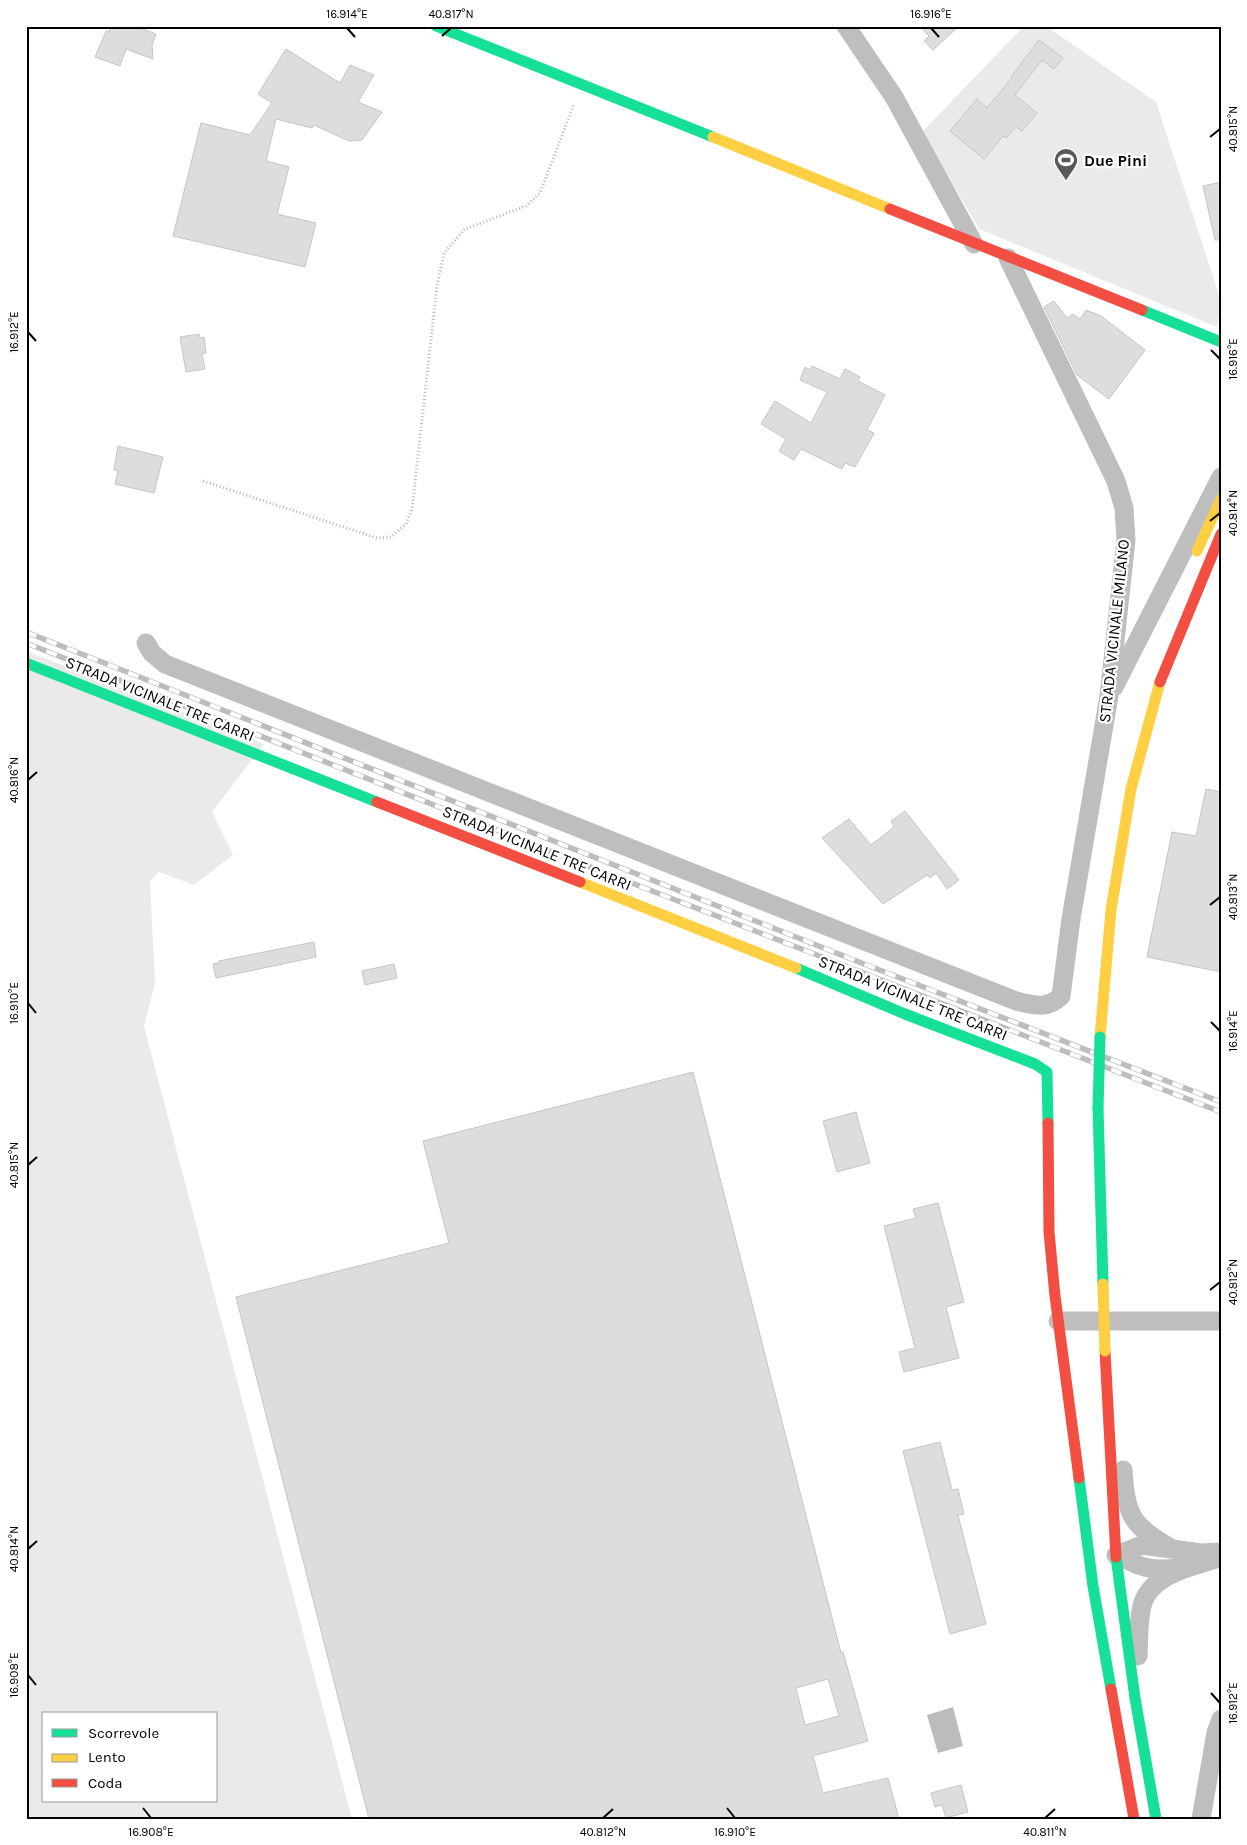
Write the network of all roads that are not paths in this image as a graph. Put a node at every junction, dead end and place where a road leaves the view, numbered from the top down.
1 (436, 26) edge
2 (846, 26) edge
3 (974, 244) junction
4 (1008, 258) junction
5 (1220, 342) edge
6 (1221, 477) edge
7 (1221, 499) edge
8 (1221, 534) edge
9 (1191, 566) dead end
10 (146, 643) dead end
11 (1162, 647) dead end
12 (26, 663) edge
13 (1157, 689) junction
14 (1109, 696) junction
15 (1058, 1321) junction
16 (1221, 1321) edge
17 (1108, 1392) junction
18 (1171, 1548) junction
19 (1221, 1552) edge
20 (1116, 1555) junction
21 (1221, 1557) edge
22 (1192, 1566) junction
23 (1136, 1698) junction
24 (1221, 1719) edge
25 (1134, 1819) edge
26 (1156, 1819) edge
27 (1201, 1819) edge

1 - 3 main road
2 - 3 street
3 - 4 main road
4 - 5 main road
4 - 14 street, STRADA VICINALE MILANO
6 - 14 street
7 - 9 main road
8 - 13 main road
10 - 14 street, STRADA VICINALE MILANO
11 - 13 main road
12 - 15 main road, STRADA VICINALE TRE CARRI
13 - 17 main road, bridge
15 - 16 street
15 - 25 main road
17 - 18 street
17 - 20 main road
18 - 19 street
18 - 20 street
20 - 22 street
20 - 23 main road
21 - 22 street
22 - 23 street
23 - 26 main road
24 - 27 street

